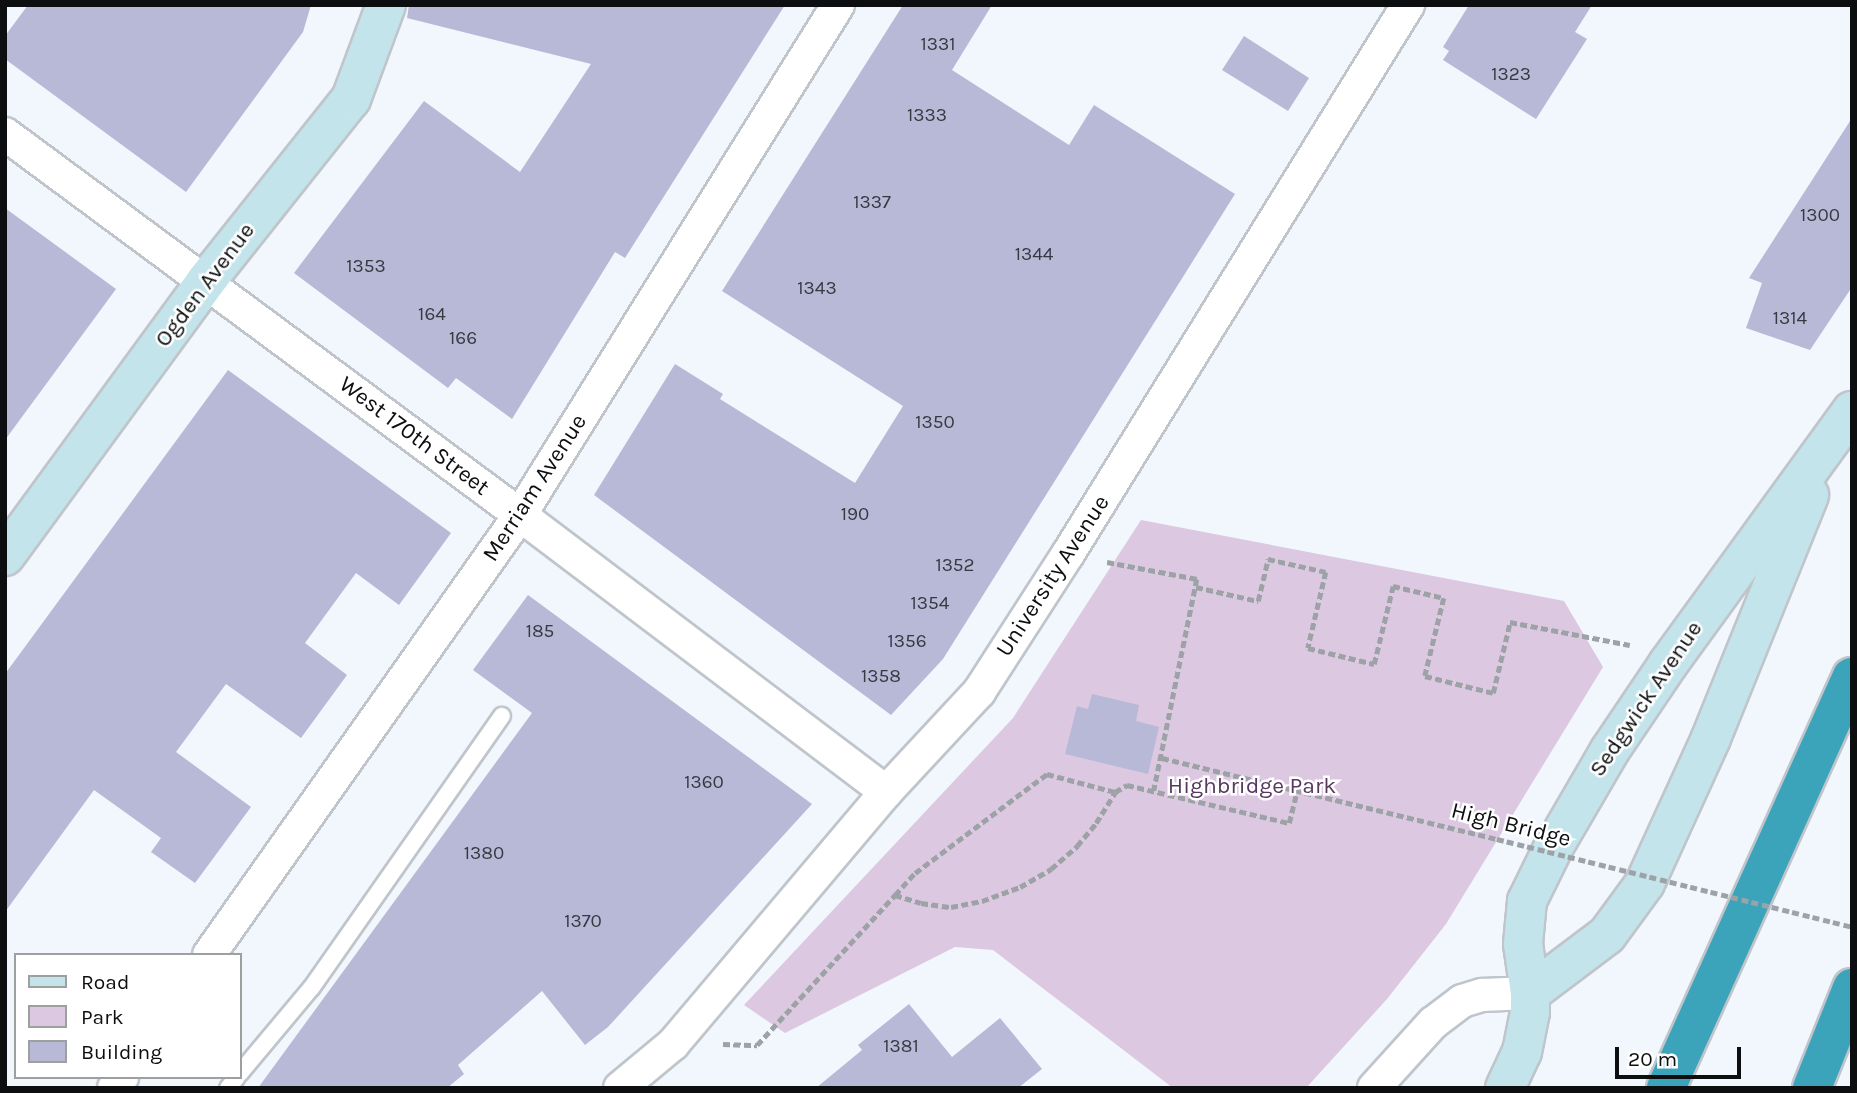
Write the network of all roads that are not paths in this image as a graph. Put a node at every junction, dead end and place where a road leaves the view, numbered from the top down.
1 (386, 5) edge
2 (838, 5) edge
3 (1408, 5) edge
4 (5, 134) edge
5 (206, 281) junction
6 (1845, 422) edge
7 (520, 515) junction
8 (5, 556) edge
9 (1852, 677) edge
10 (502, 716) dead end
11 (886, 792) junction
12 (210, 953) edge
13 (1852, 988) edge
14 (1530, 993) junction
15 (242, 1070) edge
16 (620, 1088) edge
17 (1374, 1088) edge
18 (1505, 1088) edge
19 (1666, 1088) edge
20 (1812, 1088) edge

1 - 5 main road, Ogden Avenue
2 - 7 street, Merriam Avenue
3 - 11 street, University Avenue
4 - 5 street, West 170th Street
5 - 7 street, West 170th Street
5 - 8 main road, Ogden Avenue
6 - 14 main road, Sedgwick Avenue
6 - 14 main road, Sedgwick Avenue
7 - 11 street, West 170th Street
7 - 12 street, Merriam Avenue
9 - 19 highway
10 - 15 lane
11 - 16 street, University Avenue
13 - 20 highway
14 - 17 street
14 - 18 main road, Sedgwick Avenue

